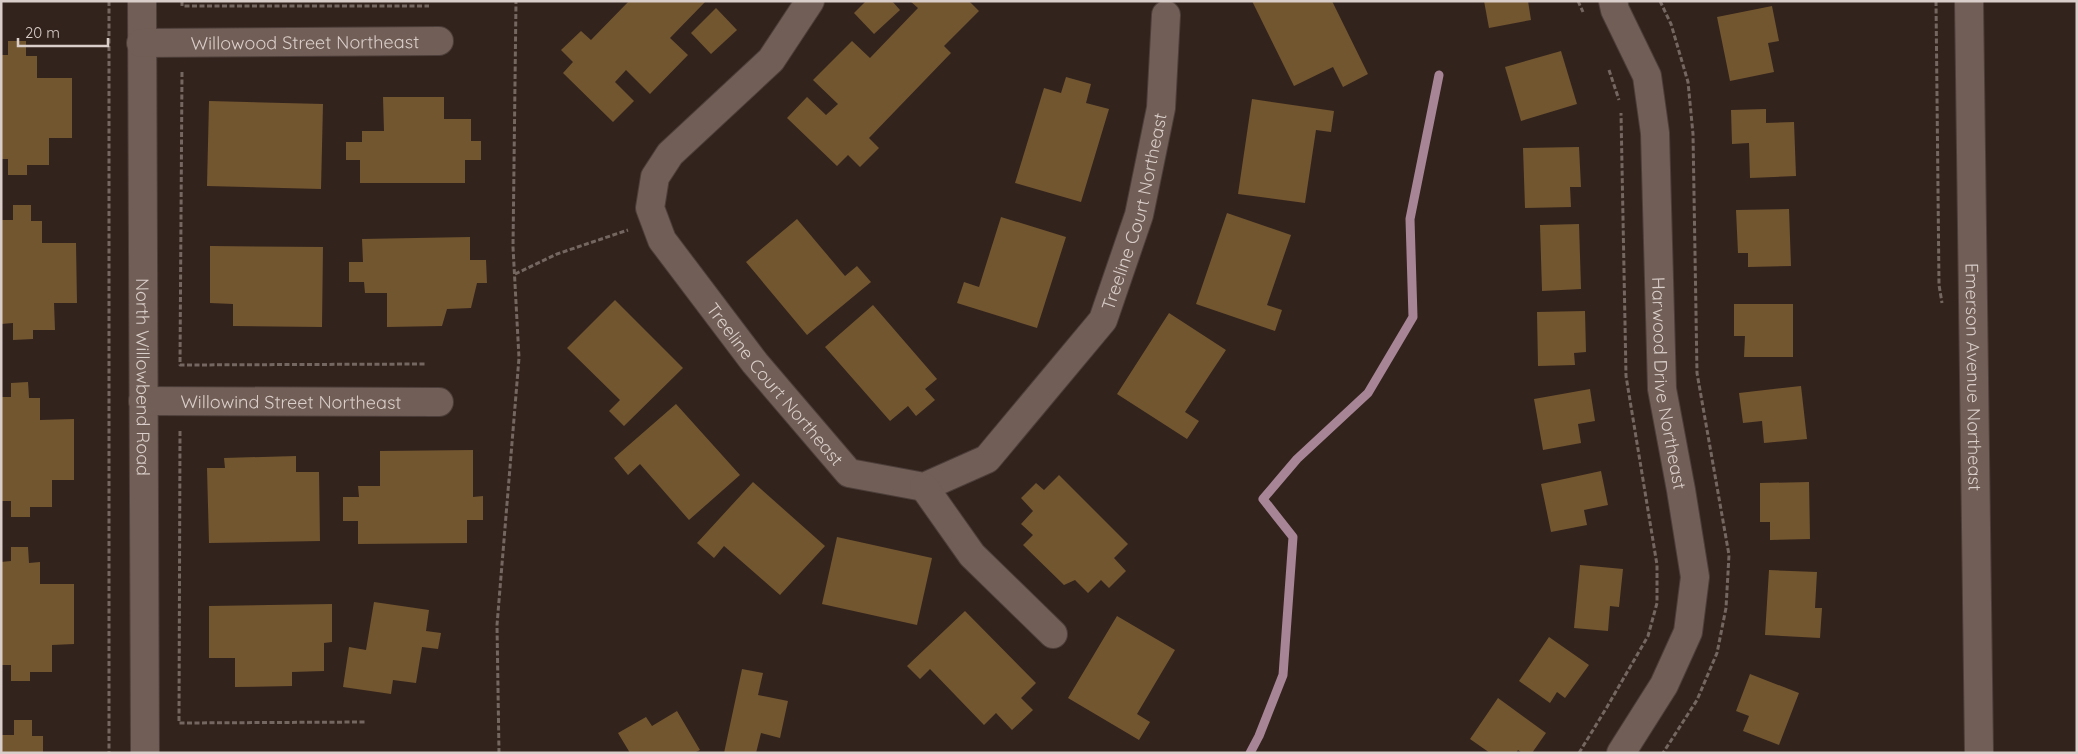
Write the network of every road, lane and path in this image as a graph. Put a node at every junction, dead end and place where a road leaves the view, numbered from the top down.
1 (109, 1) edge
2 (142, 1) edge
3 (182, 1) edge
4 (516, 1) edge
5 (810, 1) edge
6 (1578, 1) edge
7 (1613, 1) edge
8 (1660, 1) edge
9 (1969, 1) edge
10 (429, 6) dead end
11 (1166, 15) dead end
12 (1587, 18) dead end
13 (439, 41) dead end
14 (141, 43) junction
15 (1606, 61) dead end
16 (182, 68) dead end
17 (655, 221) junction
18 (515, 274) junction
19 (427, 364) dead end
20 (143, 401) junction
21 (439, 402) dead end
22 (180, 427) dead end
23 (924, 487) junction
24 (1053, 634) dead end
25 (366, 722) dead end
26 (109, 753) edge
27 (144, 753) edge
28 (499, 753) edge
29 (1579, 753) edge
30 (1621, 753) edge
31 (1663, 753) edge
32 (1979, 753) edge

1 - 26 path
2 - 14 street, North Willowbend Road
3 - 10 path
4 - 18 path
5 - 17 street, Treeline Court Northeast
6 - 12 path
7 - 30 street, Harwood Drive Northeast
8 - 31 path
9 - 32 street, Emerson Avenue Northeast
11 - 23 street, Treeline Court Northeast
13 - 14 street, Willowood Street Northeast
14 - 20 street, North Willowbend Road
15 - 29 path
16 - 19 path
17 - 18 path
17 - 23 street, Treeline Court Northeast
18 - 28 path
20 - 21 street, Willowind Street Northeast
20 - 27 street, North Willowbend Road
22 - 25 path
23 - 24 street

